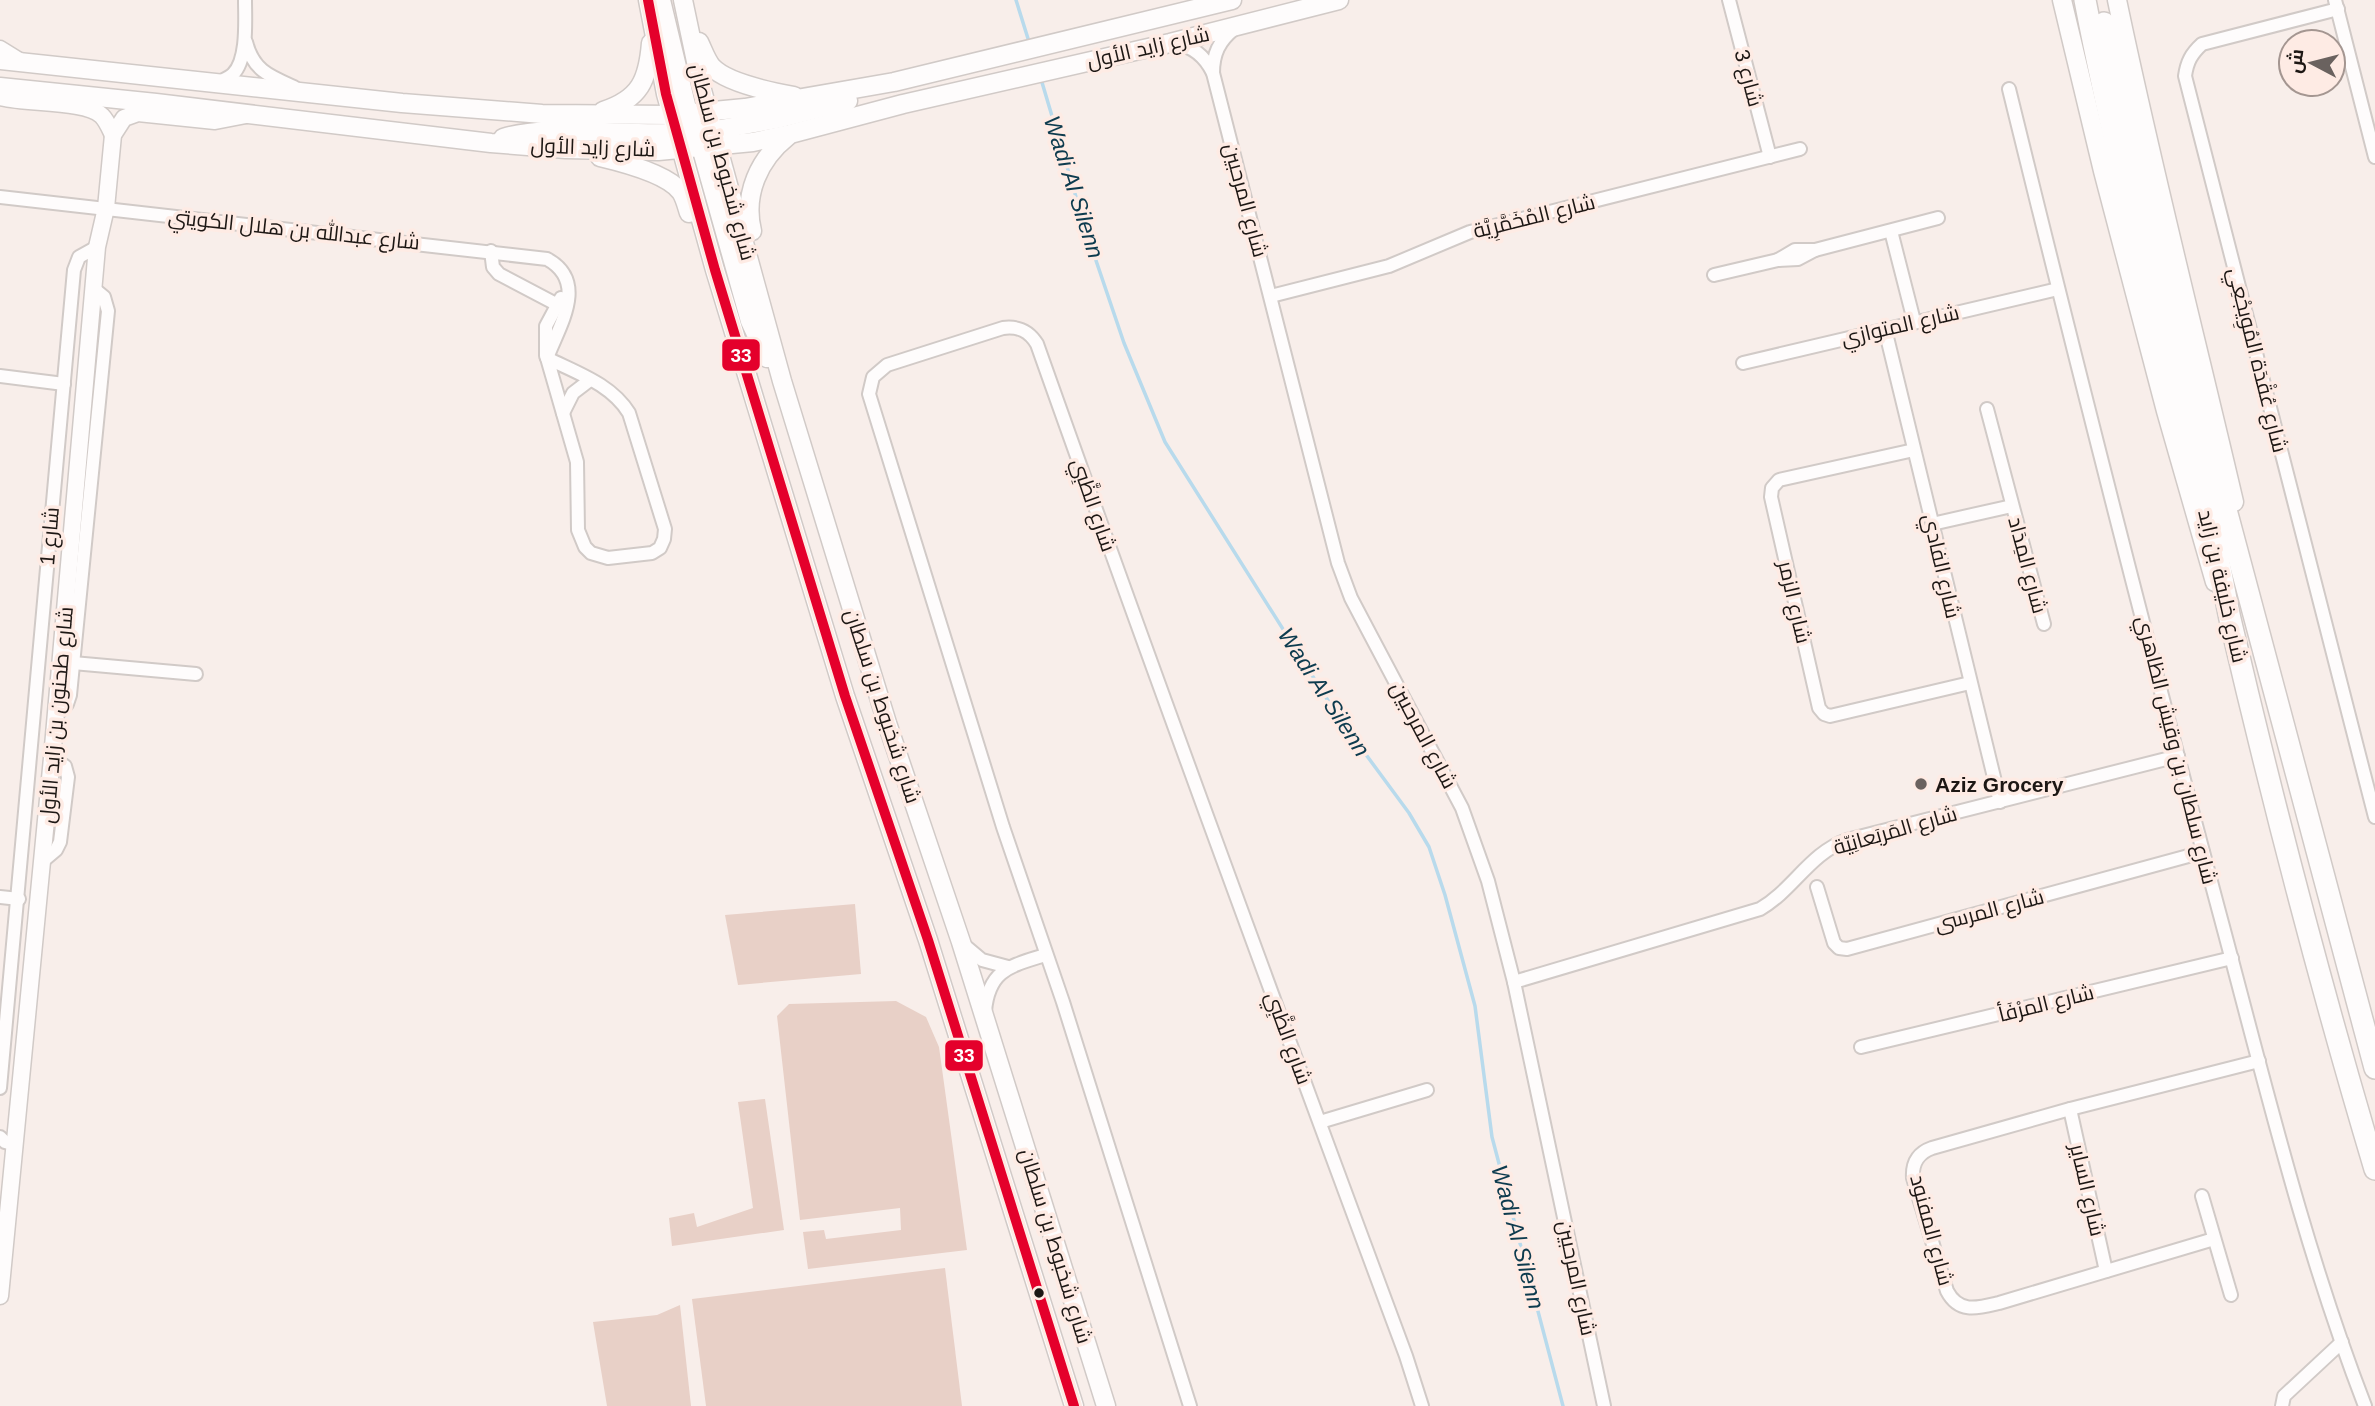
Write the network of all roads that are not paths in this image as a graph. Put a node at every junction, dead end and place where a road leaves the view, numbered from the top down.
1 (245, 0) edge
2 (648, 0) edge
3 (661, 0) edge
4 (1232, 0) edge
5 (1339, 0) edge
6 (1728, 0) edge
7 (2062, 0) edge
8 (2085, 0) edge
9 (2100, 0) edge
10 (2117, 0) edge
11 (684, 5) edge
12 (2336, 5) edge
13 (652, 22) junction
14 (1240, 25) junction
15 (245, 37) junction
16 (1170, 43) junction
17 (0, 49) edge
18 (0, 60) edge
19 (21, 62) junction
20 (1213, 74) junction
21 (894, 82) junction
22 (218, 83) junction
23 (0, 88) edge
24 (2008, 89) dead end
25 (310, 94) junction
26 (0, 97) edge
27 (808, 98) junction
28 (248, 114) junction
29 (592, 115) junction
30 (695, 130) junction
31 (113, 135) junction
32 (790, 135) junction
33 (491, 143) junction
34 (566, 149) junction
35 (1800, 149) dead end
36 (1770, 157) junction
37 (2375, 157) edge
38 (0, 197) edge
39 (106, 208) junction
40 (1938, 218) dead end
41 (1891, 231) junction
42 (97, 247) junction
43 (491, 251) junction
44 (715, 270) junction
45 (1714, 275) dead end
46 (93, 288) junction
47 (2058, 289) junction
48 (569, 290) junction
49 (1271, 296) junction
50 (556, 304) junction
51 (1914, 321) junction
52 (1885, 329) junction
53 (547, 358) junction
54 (1742, 363) dead end
55 (0, 376) edge
56 (590, 380) junction
57 (782, 381) junction
58 (64, 384) junction
59 (1987, 409) dead end
60 (563, 413) junction
61 (1914, 450) junction
62 (2012, 506) junction
63 (1932, 524) junction
64 (2255, 612) junction
65 (2230, 618) junction
66 (2044, 624) dead end
67 (74, 663) junction
68 (196, 674) dead end
69 (1969, 683) junction
70 (56, 715) junction
71 (2178, 757) junction
72 (2000, 802) junction
73 (2375, 817) edge
74 (2203, 852) junction
75 (1817, 887) dead end
76 (0, 897) edge
77 (19, 899) junction
78 (961, 942) junction
79 (1045, 955) junction
80 (2232, 958) junction
81 (1008, 967) junction
82 (1514, 982) junction
83 (985, 1018) junction
84 (1861, 1047) dead end
85 (2259, 1061) junction
86 (2375, 1068) edge
87 (0, 1088) edge
88 (1427, 1090) dead end
89 (2070, 1109) junction
90 (1320, 1122) junction
91 (0, 1137) edge
92 (16, 1145) junction
93 (2375, 1169) edge
94 (5, 1193) edge
95 (2202, 1196) dead end
96 (2214, 1239) junction
97 (2106, 1271) junction
98 (2231, 1295) dead end
99 (0, 1296) edge
100 (2342, 1342) junction
101 (1074, 1406) edge
102 (1106, 1406) edge
103 (1190, 1406) edge
104 (1422, 1406) edge
105 (1604, 1406) edge
106 (2282, 1406) edge
107 (2365, 1406) edge

1 - 15 street
2 - 13 main road, شارع شخبوط بن سلطان
3 - 30 main road
4 - 21 main road, شارع زايد الأول
5 - 14 main road, شارع زايد الأول
6 - 36 street, شارع 3
7 - 65 main road
8 - 65 highway, شارع خليفة بن زايد
9 - 64 highway, شارع خليفة بن زايد
10 - 64 main road
11 - 27 main road
11 - 30 main road, شارع شخبوط بن سلطان
12 - 37 street
12 - 73 street, شارع عُقْدَة المُوِيجْعِي
13 - 29 main road
13 - 30 main road, شارع شخبوط بن سلطان
14 - 16 main road, شارع زايد الأول
14 - 20 street, شارع المرحبين
15 - 22 street
15 - 25 street
16 - 20 street, شارع المرحبين
16 - 32 main road, شارع زايد الأول
17 - 19 street
18 - 19 main road, شارع زايد الأول
19 - 22 main road, شارع زايد الأول
20 - 49 street, شارع المرحبين
21 - 27 main road, شارع زايد الأول
21 - 30 main road
22 - 25 main road, شارع زايد الأول
23 - 28 main road, شارع زايد الأول
24 - 47 street, شارع سلطان بن وقيش الظاهري
25 - 29 main road, شارع زايد الأول
26 - 31 street
27 - 30 main road, شارع زايد الأول
28 - 31 street
28 - 33 main road, شارع زايد الأول
29 - 30 main road, شارع زايد الأول
30 - 32 main road, شارع زايد الأول
30 - 33 main road
30 - 34 main road, شارع زايد الأول
30 - 44 main road, شارع شخبوط بن سلطان
30 - 57 main road, شارع شخبوط بن سلطان
31 - 39 street, شارع طحنون بن زايد الأول
32 - 57 main road
33 - 34 main road, شارع زايد الأول
34 - 44 main road
35 - 36 street, شارع المْخَمَّرِيَّة
36 - 49 street, شارع المْخَمَّرِيَّة
38 - 39 street, شارع عبدالله بن هلال الكويتي
39 - 42 street, شارع طحنون بن زايد الأول
39 - 43 street, شارع عبدالله بن هلال الكويتي
40 - 41 street
41 - 45 street
41 - 51 street
42 - 46 street, شارع طحنون بن زايد الأول
42 - 58 street, شارع 1
43 - 48 street, شارع عبدالله بن هلال الكويتي
43 - 50 street
44 - 101 main road, شارع شخبوط بن سلطان
46 - 67 street
46 - 70 street, شارع طحنون بن زايد الأول
47 - 51 street, شارع المتوازي
47 - 71 street, شارع سلطان بن وقيش الظاهري
48 - 50 street
48 - 53 street
49 - 82 street, شارع المرحبين
50 - 53 street
51 - 52 street, شارع المتوازي
52 - 54 street, شارع المتوازي
52 - 61 street, شارع الفادي
53 - 56 street
53 - 60 street
55 - 58 street
56 - 60 street
56 - 60 street
57 - 78 main road, شارع شخبوط بن سلطان
58 - 77 street, شارع 1
59 - 62 street, شارع المِدَاد
61 - 63 street, شارع الفادي
61 - 69 street, شارع الزمر
62 - 63 street, شارع المِدَاد
62 - 66 street, شارع المِدَاد
63 - 69 street, شارع الفادي
64 - 86 highway, شارع خليفة بن زايد
65 - 93 highway, شارع خليفة بن زايد
67 - 68 street
67 - 70 street
69 - 72 street, شارع الفادي
70 - 92 street, شارع طحنون بن زايد الأول
71 - 72 street, شارع المَربَعانِيّة
71 - 74 street, شارع سلطان بن وقيش الظاهري
72 - 82 street, شارع المَربَعانِيّة
74 - 75 street, شارع المرسى
74 - 80 street, شارع سلطان بن وقيش الظاهري
76 - 77 street
77 - 87 street, شارع 1
78 - 81 street
78 - 83 main road, شارع شخبوط بن سلطان
79 - 81 street
79 - 90 street, شارع الظَّبِي
79 - 103 street, شارع الظَّبِي
80 - 84 street, شارع المرْفَأ
80 - 85 street, شارع سلطان بن وقيش الظاهري
81 - 83 street
82 - 105 street, شارع المرحبين
83 - 102 main road, شارع شخبوط بن سلطان
85 - 89 street, شارع المفنود
85 - 100 street, شارع سلطان بن وقيش الظاهري
88 - 90 street
89 - 97 street, شارع الساير
89 - 97 street, شارع المفنود
90 - 104 street, شارع الظَّبِي
91 - 92 street
92 - 94 street, شارع طحنون بن زايد الأول
94 - 99 street, شارع طحنون بن زايد الأول
95 - 96 street
96 - 97 street, شارع المفنود
96 - 98 street
100 - 106 street
100 - 107 street, شارع سلطان بن وقيش الظاهري

